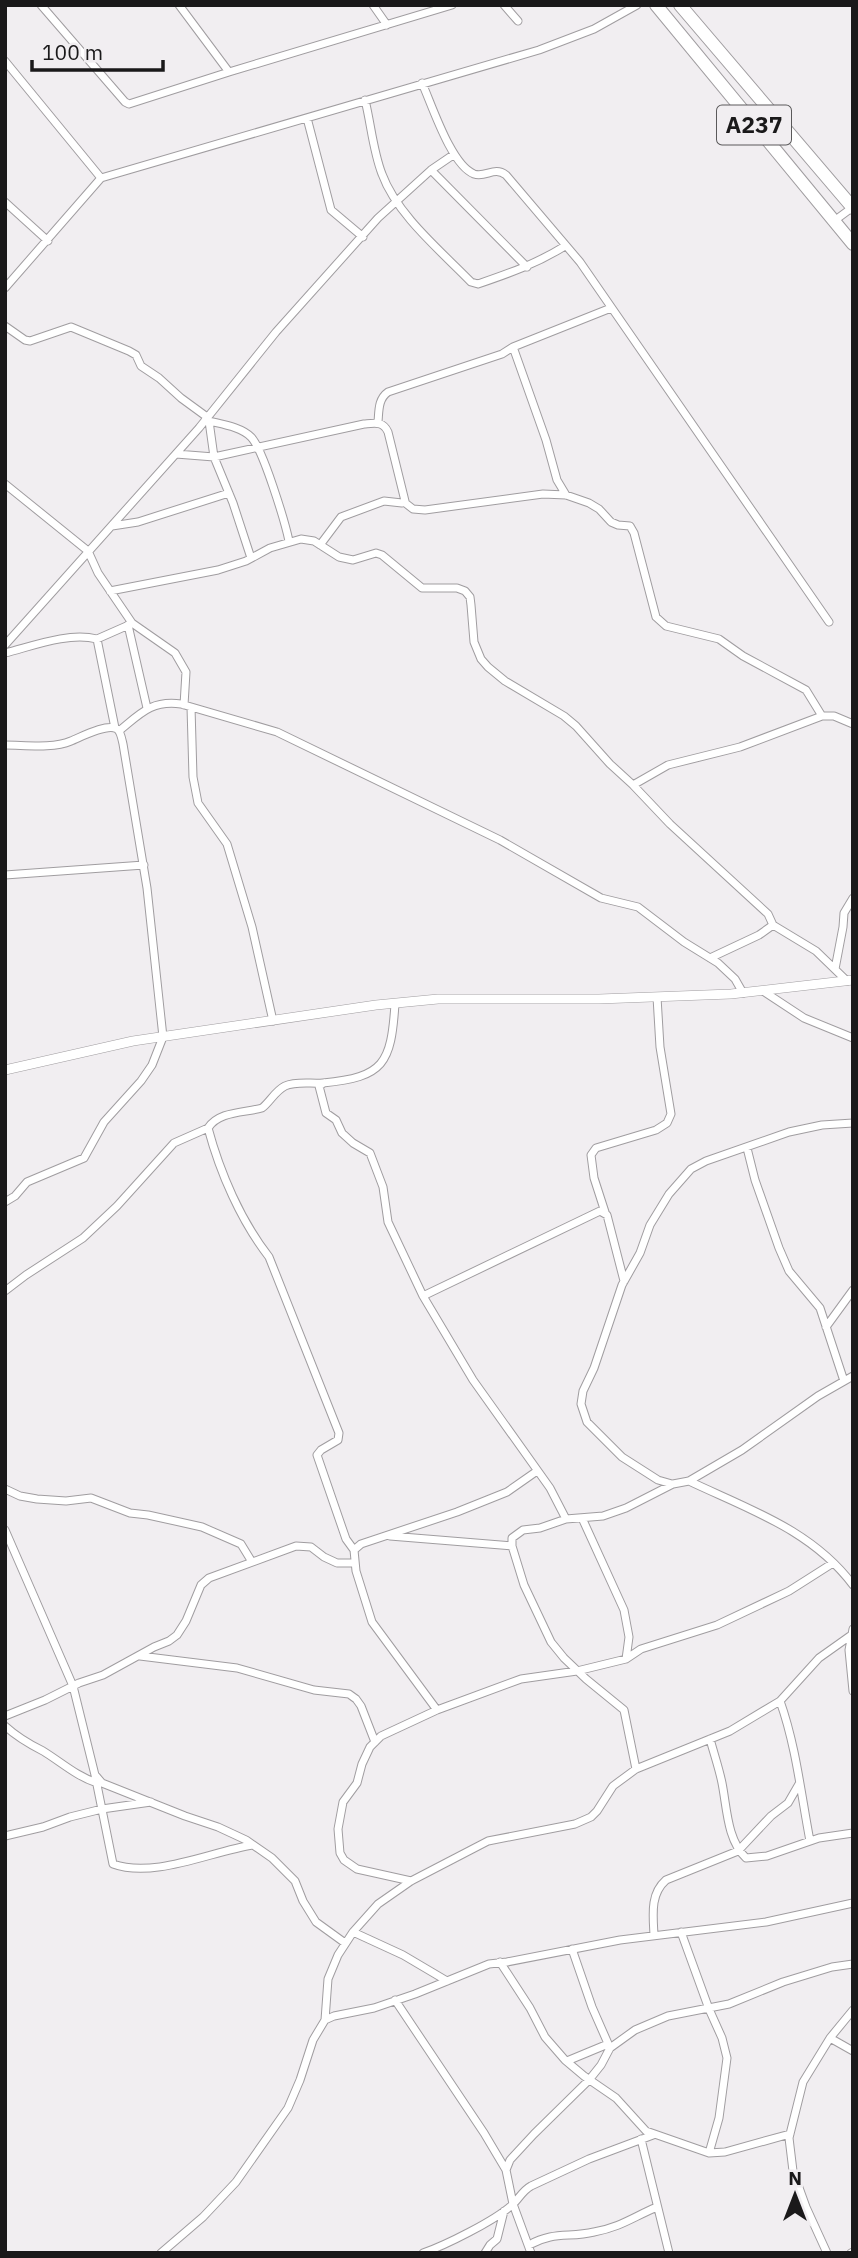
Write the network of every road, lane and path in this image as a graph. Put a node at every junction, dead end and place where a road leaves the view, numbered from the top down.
1 (41, 5) edge
2 (179, 5) edge
3 (373, 5) edge
4 (452, 5) edge
5 (504, 5) edge
6 (637, 5) edge
7 (656, 5) edge
8 (680, 5) edge
9 (518, 22) dead end
10 (387, 25) junction
11 (5, 61) edge
12 (229, 72) junction
13 (422, 83) junction
14 (365, 100) junction
15 (307, 118) junction
16 (453, 155) junction
17 (431, 170) junction
18 (101, 178) junction
19 (5, 202) edge
20 (396, 202) junction
21 (853, 207) edge
22 (834, 221) junction
23 (363, 237) junction
24 (48, 241) junction
25 (853, 244) edge
26 (565, 246) junction
27 (527, 267) junction
28 (5, 288) edge
29 (611, 308) junction
30 (5, 326) edge
31 (513, 347) junction
32 (207, 419) junction
33 (378, 422) junction
34 (258, 447) junction
35 (176, 454) junction
36 (214, 457) junction
37 (5, 484) edge
38 (229, 493) junction
39 (566, 495) junction
40 (404, 502) junction
41 (113, 526) junction
42 (289, 541) junction
43 (320, 545) junction
44 (88, 551) junction
45 (251, 558) junction
46 (110, 591) junction
47 (829, 622) dead end
48 (130, 624) junction
49 (97, 639) junction
50 (7, 641) edge
51 (5, 653) edge
52 (187, 706) junction
53 (147, 708) junction
54 (822, 716) junction
55 (853, 724) edge
56 (117, 730) junction
57 (5, 745) edge
58 (633, 785) junction
59 (144, 865) junction
60 (5, 875) edge
61 (853, 898) edge
62 (773, 925) junction
63 (710, 958) junction
64 (835, 969) junction
65 (850, 980) edge
66 (763, 991) junction
67 (743, 993) junction
68 (657, 997) junction
69 (395, 1004) junction
70 (273, 1021) junction
71 (163, 1037) junction
72 (853, 1038) edge
73 (5, 1070) edge
74 (324, 1083) junction
75 (853, 1123) edge
76 (208, 1128) junction
77 (747, 1148) junction
78 (5, 1202) edge
79 (605, 1212) junction
80 (625, 1281) junction
81 (853, 1290) edge
82 (5, 1292) edge
83 (423, 1296) junction
84 (825, 1327) junction
85 (853, 1376) edge
86 (844, 1381) junction
87 (537, 1471) junction
88 (689, 1481) junction
89 (673, 1484) junction
90 (5, 1489) edge
91 (582, 1518) junction
92 (566, 1519) junction
93 (5, 1530) edge
94 (384, 1536) junction
95 (512, 1546) junction
96 (354, 1550) junction
97 (252, 1562) junction
98 (354, 1563) junction
99 (833, 1563) junction
100 (853, 1585) edge
101 (852, 1632) edge
102 (140, 1656) junction
103 (851, 1656) edge
104 (626, 1659) junction
105 (578, 1671) junction
106 (74, 1686) junction
107 (853, 1691) edge
108 (780, 1701) junction
109 (437, 1710) junction
110 (5, 1716) edge
111 (5, 1726) edge
112 (710, 1739) junction
113 (375, 1742) junction
114 (636, 1769) junction
115 (96, 1779) junction
116 (799, 1784) junction
117 (151, 1801) junction
118 (102, 1809) junction
119 (853, 1833) edge
120 (5, 1836) edge
121 (810, 1841) junction
122 (253, 1845) junction
123 (738, 1851) junction
124 (411, 1881) junction
125 (853, 1903) edge
126 (352, 1932) junction
127 (681, 1932) junction
128 (654, 1936) junction
129 (345, 1944) junction
130 (572, 1950) junction
131 (500, 1962) junction
132 (853, 1964) edge
133 (447, 1982) junction
134 (395, 2000) junction
135 (709, 2009) junction
136 (853, 2010) edge
137 (325, 2020) junction
138 (830, 2038) junction
139 (609, 2046) junction
140 (853, 2052) edge
141 (567, 2061) junction
142 (589, 2080) junction
143 (654, 2134) junction
144 (790, 2134) junction
145 (641, 2140) junction
146 (709, 2153) junction
147 (506, 2170) junction
148 (513, 2204) junction
149 (657, 2207) junction
150 (504, 2210) junction
151 (530, 2249) edge
152 (161, 2253) edge
153 (423, 2253) edge
154 (485, 2253) edge
155 (668, 2253) edge
156 (827, 2253) edge

1 - 12 street
2 - 12 street
3 - 10 street
4 - 10 street
5 - 9 street
6 - 13 street
7 - 22 highway, A237
8 - 21 highway, A237
10 - 12 street
11 - 18 street
13 - 14 street
13 - 16 street
14 - 15 street
14 - 20 street
15 - 18 street
15 - 23 street
16 - 17 street
16 - 26 street
17 - 20 street
17 - 27 street
18 - 24 street
19 - 24 street
20 - 23 street
20 - 27 street
21 - 22 street
22 - 25 highway, A237
23 - 32 street
24 - 28 street
26 - 27 street
26 - 29 street
29 - 31 street
29 - 47 street
30 - 32 street
31 - 33 street
31 - 39 street
32 - 34 street
32 - 35 street
32 - 36 street
33 - 34 street
33 - 40 street
34 - 36 street
34 - 42 street
35 - 36 street
35 - 41 street
36 - 38 street
37 - 44 street
38 - 41 street
38 - 45 street
39 - 40 street
39 - 54 street
40 - 43 street
41 - 44 street
42 - 43 street
42 - 45 street
43 - 58 street
44 - 46 street
44 - 50 street
45 - 46 street
46 - 48 street
48 - 49 street
48 - 52 street
48 - 53 street
49 - 51 street
49 - 56 street
52 - 53 street
52 - 63 street
52 - 70 street
53 - 56 street
54 - 55 street
54 - 58 street
56 - 57 street
56 - 59 street
58 - 62 street
59 - 60 street
59 - 71 street
61 - 64 street
62 - 63 street
62 - 64 street
63 - 67 street
64 - 65 street
65 - 66 street
66 - 67 street
66 - 72 street
67 - 68 street
68 - 69 street
68 - 79 street
69 - 70 street
69 - 74 street
70 - 71 street
71 - 73 street
71 - 78 street
74 - 76 street
74 - 83 street
75 - 77 street
76 - 82 street
76 - 96 street
77 - 80 street
77 - 84 street
79 - 80 street
79 - 83 street
80 - 89 street
81 - 84 street
83 - 87 street
84 - 86 street
85 - 86 street
86 - 88 street
87 - 92 street
87 - 94 street
88 - 89 street
88 - 99 street
89 - 91 street
90 - 97 street
91 - 92 street
91 - 104 street
92 - 95 street
93 - 106 street
94 - 95 street
94 - 96 street
95 - 105 street
96 - 98 street
97 - 98 street
97 - 102 street
98 - 109 street
99 - 100 street
99 - 104 street
101 - 103 street
101 - 108 street
102 - 106 street
102 - 113 street
103 - 107 street
104 - 105 street
105 - 109 street
105 - 114 street
106 - 110 street
106 - 115 street
108 - 112 street
108 - 116 street
109 - 113 street
111 - 115 street
112 - 114 street
112 - 123 street
113 - 124 street
114 - 124 street
115 - 117 street
115 - 118 street
116 - 121 street
116 - 123 street
117 - 118 street
117 - 122 street
118 - 120 street
118 - 122 street
119 - 121 street
121 - 123 street
122 - 129 street
123 - 128 street
124 - 126 street
125 - 127 street
126 - 129 street
126 - 133 street
127 - 128 street
127 - 135 street
128 - 130 street
129 - 137 street
130 - 131 street
130 - 139 street
131 - 133 street
131 - 141 street
132 - 135 street
133 - 134 street
134 - 137 street
134 - 147 street
135 - 139 street
135 - 146 street
136 - 138 street
137 - 152 street
138 - 140 street
138 - 144 street
139 - 141 street
139 - 142 street
141 - 142 street
142 - 143 street
142 - 147 street
143 - 145 street
143 - 146 street
144 - 146 street
144 - 156 street
145 - 148 street
145 - 149 street
147 - 148 street
148 - 150 street
148 - 151 street
149 - 151 street
149 - 155 street
150 - 153 street
150 - 154 street

